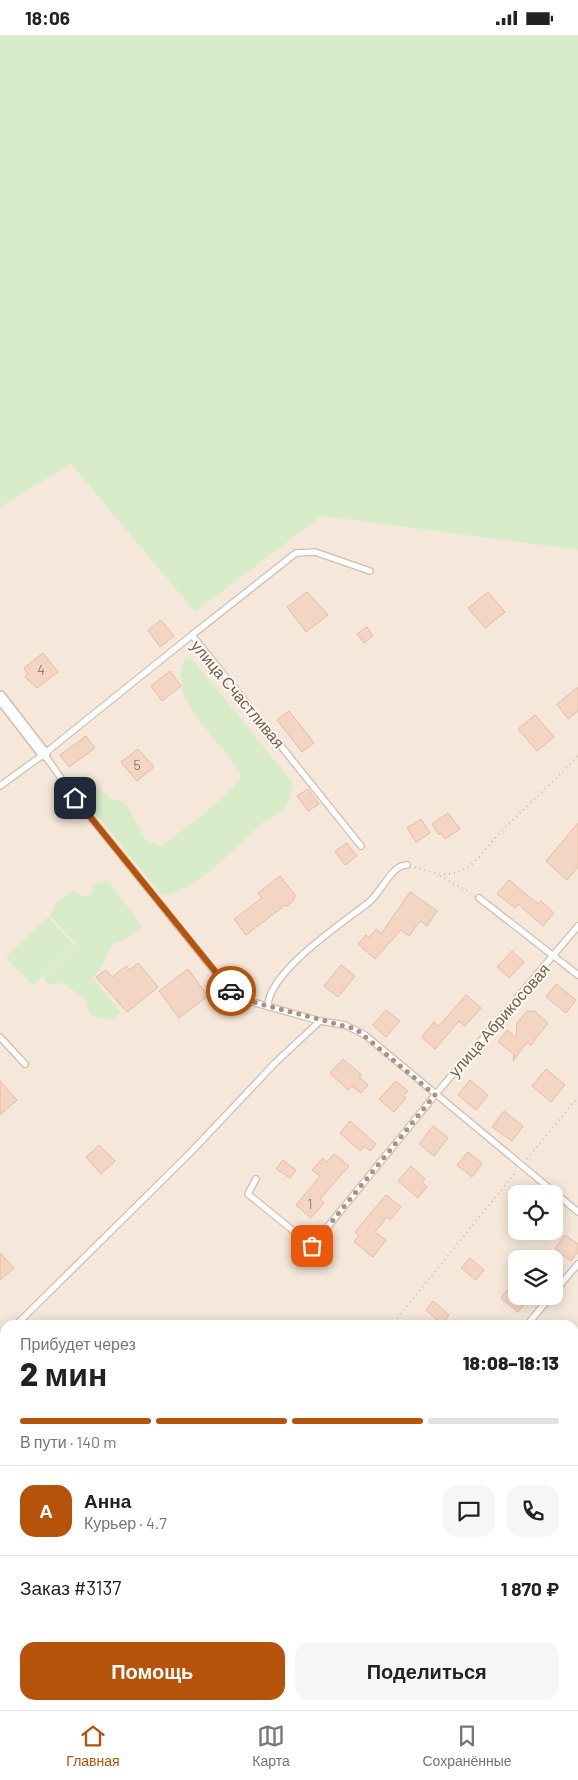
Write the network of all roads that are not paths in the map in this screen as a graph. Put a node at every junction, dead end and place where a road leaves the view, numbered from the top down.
1 (370, 571) dead end
2 (192, 635) junction
3 (0, 697) edge
4 (44, 754) junction
5 (0, 786) edge
6 (361, 845) dead end
7 (407, 865) road end
8 (479, 898) road end
9 (578, 926) edge
10 (553, 957) junction
11 (578, 975) edge
12 (268, 1005) junction
13 (320, 1021) junction
14 (0, 1037) edge
15 (25, 1064) dead end
16 (435, 1095) junction
17 (256, 1179) dead end
18 (578, 1212) edge
19 (578, 1263) edge
20 (563, 1281) edge
21 (543, 1305) edge
22 (21, 1320) edge
23 (531, 1320) edge

1 - 2 lane
2 - 4 lane, улица Счастливая
2 - 6 lane, улица Счастливая
3 - 4 street
4 - 5 lane, улица Счастливая
4 - 12 lane
7 - 12 lane
8 - 10 lane
9 - 10 lane, улица Абрикосовая
10 - 11 lane
10 - 16 lane, улица Абрикосовая
12 - 13 lane
13 - 16 lane
13 - 22 lane
14 - 15 lane
16 - 17 lane, улица Абрикосовая
16 - 18 lane
19 - 20 lane
21 - 23 lane

